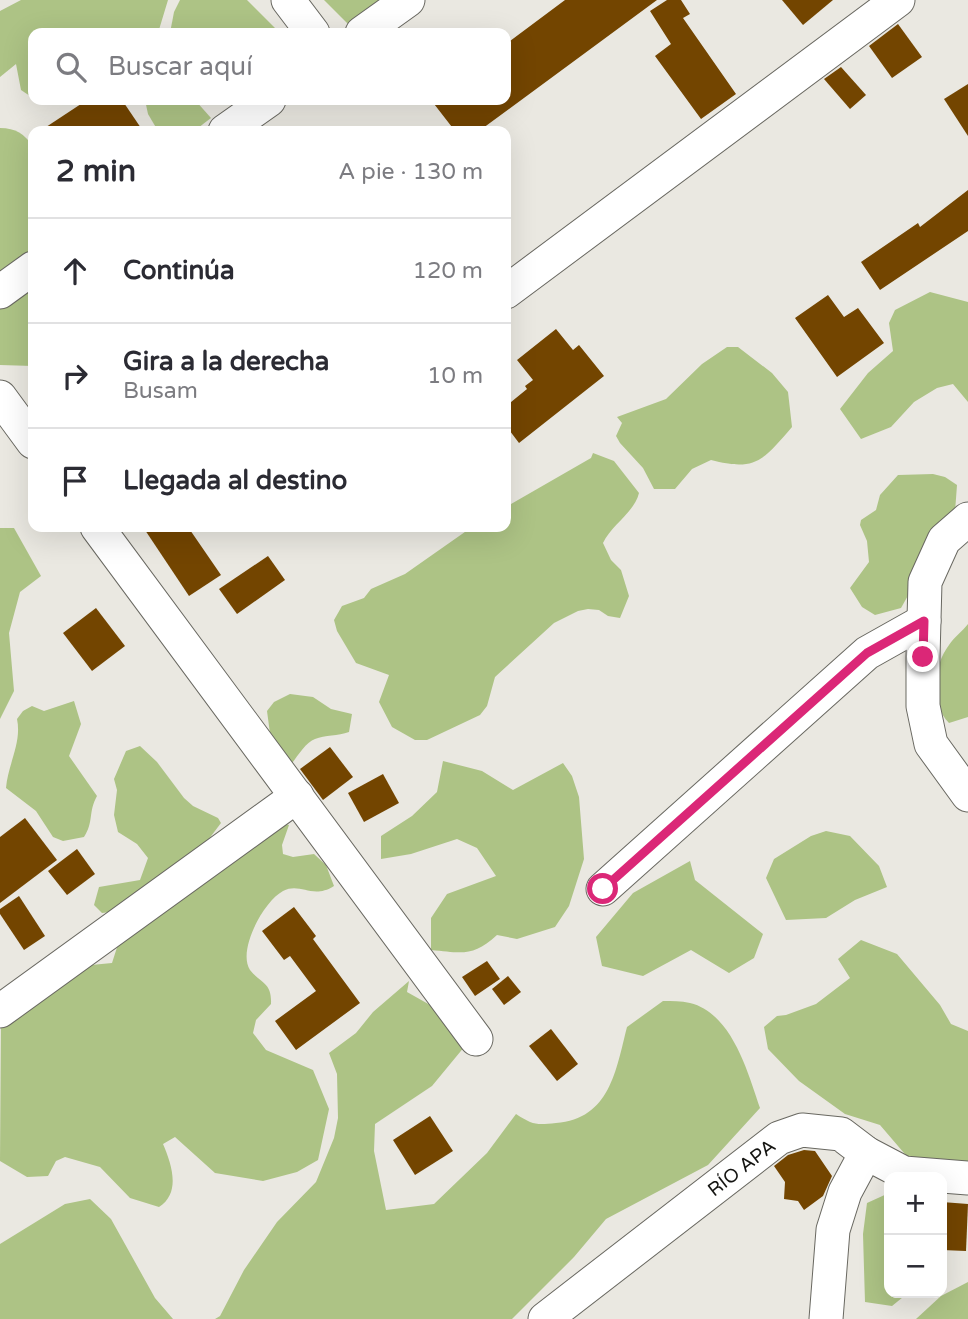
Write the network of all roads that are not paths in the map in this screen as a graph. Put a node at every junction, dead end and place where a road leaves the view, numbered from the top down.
1 (288, 0) edge
2 (408, 0) edge
3 (898, 0) edge
4 (309, 28) edge
5 (369, 28) edge
6 (262, 105) edge
7 (232, 126) edge
8 (28, 272) edge
9 (511, 288) edge
10 (0, 292) edge
11 (0, 397) edge
12 (28, 435) edge
13 (968, 519) edge
14 (100, 532) edge
15 (924, 621) junction
16 (968, 795) edge
17 (297, 796) junction
18 (603, 889) dead end
19 (0, 1011) edge
20 (476, 1039) dead end
21 (866, 1153) junction
22 (968, 1178) edge
23 (545, 1319) edge
24 (826, 1319) edge

1 - 4 street
2 - 5 street
3 - 9 street
6 - 7 street
8 - 10 street
11 - 12 street
13 - 15 street
14 - 17 street
15 - 16 street
15 - 18 street
17 - 19 street
17 - 20 street
21 - 22 street, RÍO APA
21 - 23 street, RÍO APA
21 - 24 street

